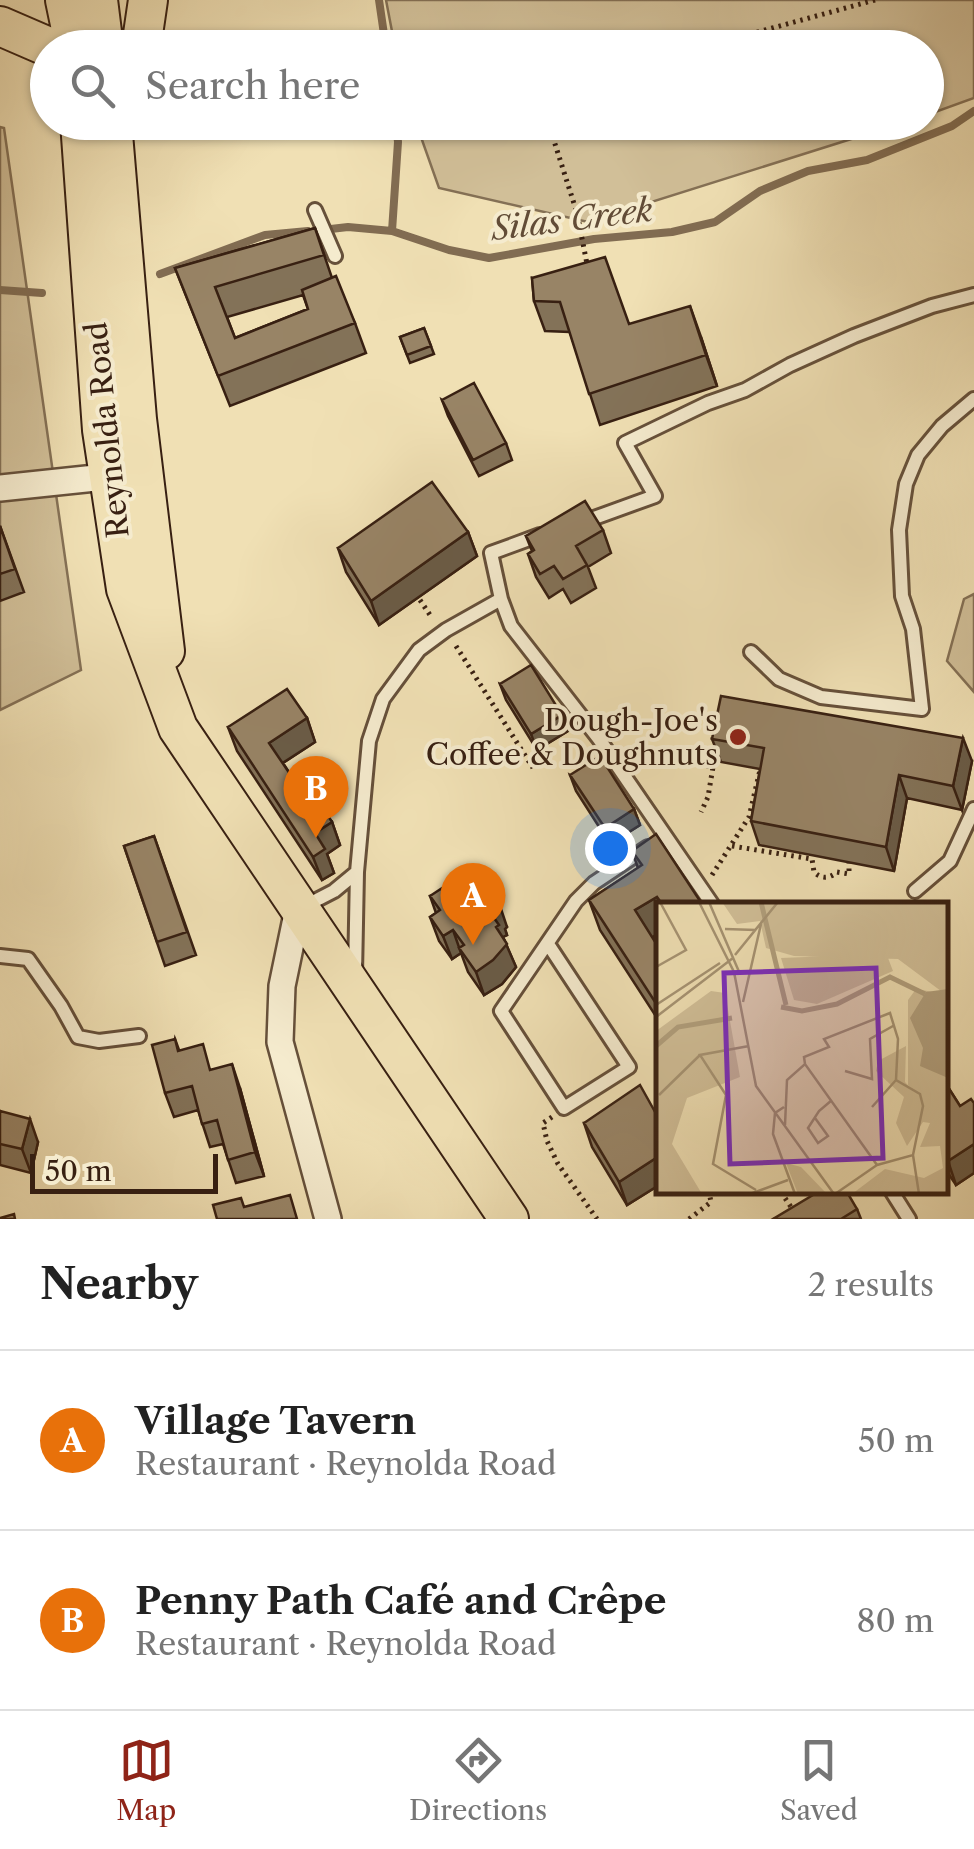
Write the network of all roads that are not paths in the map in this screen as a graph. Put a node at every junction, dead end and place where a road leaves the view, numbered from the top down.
1 (65, 0) edge
2 (98, 0) edge
3 (148, 0) edge
4 (0, 26) edge
5 (71, 30) edge
6 (102, 30) edge
7 (144, 30) edge
8 (30, 39) edge
9 (81, 140) edge
10 (114, 140) edge
11 (127, 140) edge
12 (119, 191) junction
13 (315, 210) dead end
14 (335, 256) dead end
15 (974, 294) edge
16 (974, 399) edge
17 (126, 475) junction
18 (0, 488) edge
19 (566, 527) edge
20 (549, 532) edge
21 (501, 599) junction
22 (751, 652) dead end
23 (974, 809) edge
24 (664, 836) junction
25 (357, 872) junction
26 (915, 891) dead end
27 (711, 902) edge
28 (298, 909) junction
29 (548, 944) junction
30 (0, 956) edge
31 (355, 990) junction
32 (139, 1036) dead end
33 (893, 1194) edge
34 (328, 1219) edge
35 (509, 1219) edge
36 (909, 1219) edge

1 - 5 main road
2 - 6 main road
3 - 7 main road
4 - 8 main road
9 - 17 main road, Reynolda Road
10 - 12 main road, Reynolda Road
11 - 12 main road
12 - 17 main road, Reynolda Road
13 - 14 lane
15 - 19 lane
16 - 22 lane
17 - 18 street
17 - 28 main road, Reynolda Road
20 - 21 lane
21 - 24 lane
21 - 25 lane
23 - 26 lane
24 - 27 lane
24 - 29 lane
25 - 28 lane
25 - 31 lane
28 - 31 main road, Reynolda Road
28 - 34 street
29 - 29 lane
30 - 32 lane
31 - 35 main road, Reynolda Road
33 - 36 lane

